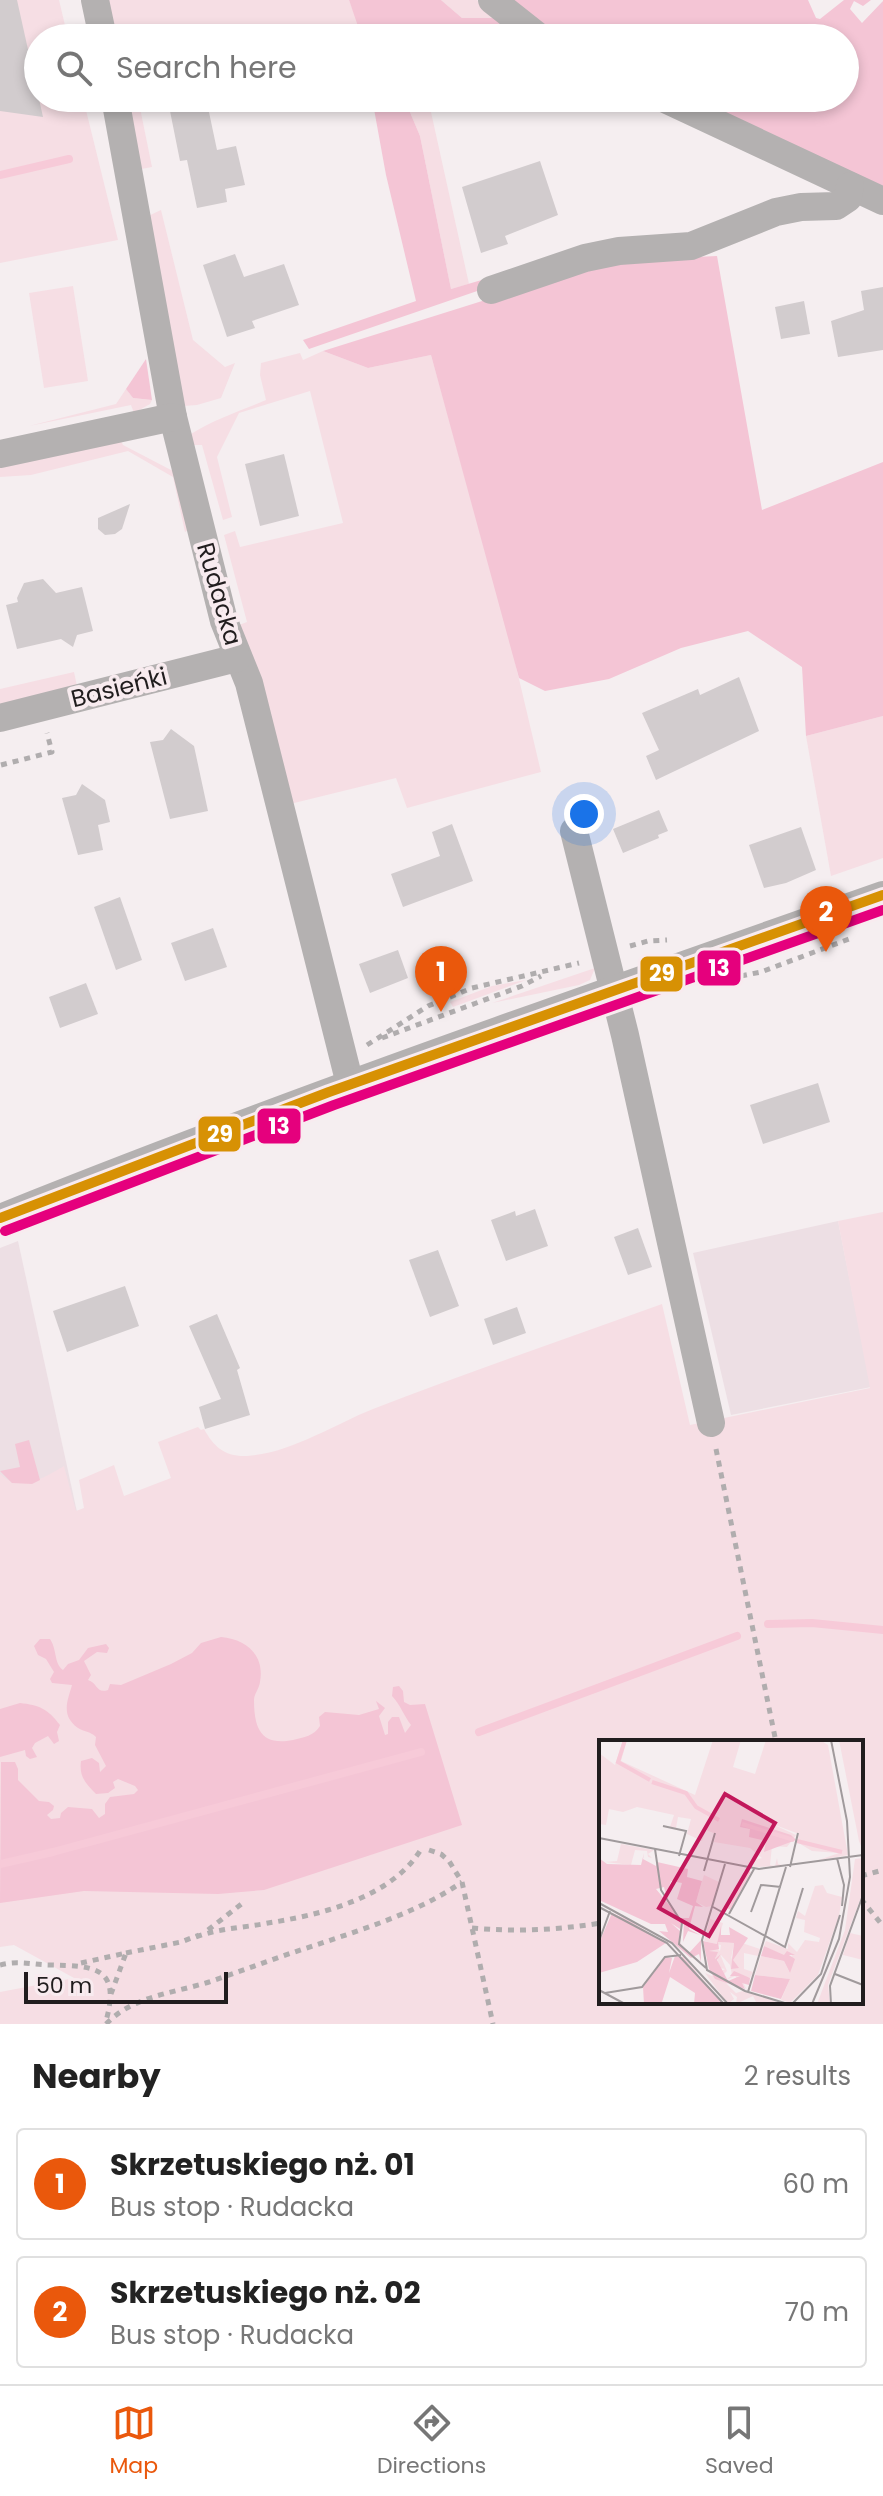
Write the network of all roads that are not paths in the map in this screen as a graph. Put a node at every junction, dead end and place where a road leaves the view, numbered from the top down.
1 (95, 0) edge
2 (492, 0) edge
3 (100, 24) edge
4 (522, 24) edge
5 (118, 112) edge
6 (693, 112) edge
7 (850, 186) junction
8 (883, 201) edge
9 (491, 290) dead end
10 (173, 417) junction
11 (0, 454) edge
12 (237, 658) junction
13 (0, 718) edge
14 (574, 831) dead end
15 (883, 895) edge
16 (614, 988) junction
17 (350, 1084) junction
18 (0, 1218) edge
19 (711, 1423) road end

1 - 3 street
2 - 4 street
5 - 10 street, Rudacka
6 - 7 street
7 - 8 street
7 - 9 street
10 - 11 street
10 - 12 street, Rudacka
12 - 13 street, Basieńki
12 - 17 street, Rudacka
14 - 16 street
15 - 16 street
16 - 17 street
16 - 19 street
17 - 18 street

